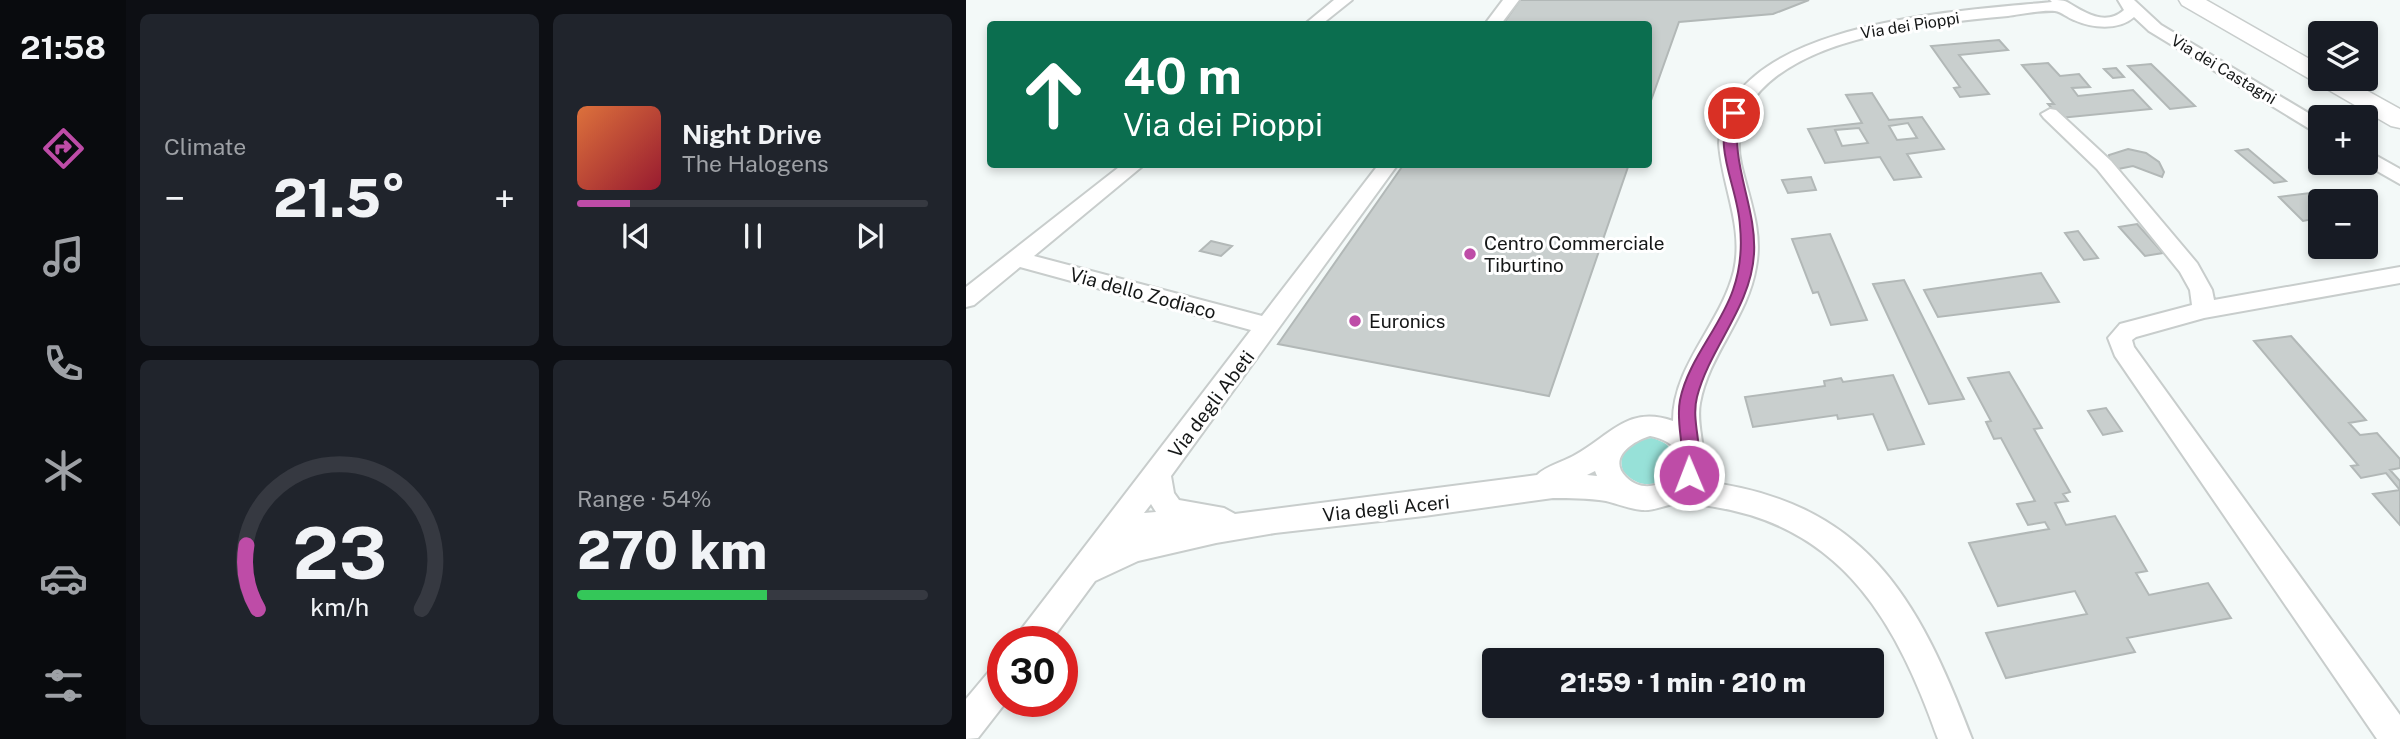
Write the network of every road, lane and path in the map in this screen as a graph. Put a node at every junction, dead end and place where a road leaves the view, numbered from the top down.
1 (1344, 0) edge
2 (1511, 0) edge
3 (2190, 0) edge
4 (2220, 0) edge
5 (2060, 3) edge
6 (2129, 3) edge
7 (1317, 21) edge
8 (1495, 21) edge
9 (2099, 21) junction
10 (2183, 44) junction
11 (2308, 49) edge
12 (2308, 68) edge
13 (2378, 89) edge
14 (2349, 91) edge
15 (2400, 101) edge
16 (2050, 114) dead end
17 (2308, 120) edge
18 (2400, 120) edge
19 (2378, 164) edge
20 (1131, 168) edge
21 (1386, 168) edge
22 (2400, 178) edge
23 (1017, 259) junction
24 (2400, 275) edge
25 (966, 299) edge
26 (2204, 310) junction
27 (1269, 326) junction
28 (1693, 382) junction
29 (1620, 435) junction
30 (1690, 451) junction
31 (1158, 475) junction
32 (1531, 487) junction
33 (1673, 491) junction
34 (1629, 495) junction
35 (1757, 503) junction
36 (1210, 519) junction
37 (1239, 524) junction
38 (1118, 528) junction
39 (1083, 574) junction
40 (1043, 626) edge
41 (987, 699) edge
42 (966, 726) edge
43 (1955, 739) edge
44 (2397, 739) edge

1 - 7 street
2 - 8 street
3 - 12 highway
4 - 11 highway
5 - 9 street
5 - 28 street, Via dei Pioppi
6 - 9 street, Via dei Castagni
6 - 10 street, Via dei Castagni
9 - 10 street
10 - 17 street, Via dei Castagni
13 - 15 highway
14 - 18 highway
16 - 26 street
19 - 22 street
20 - 23 street
21 - 27 street, Via degli Abeti
23 - 25 street
23 - 27 street, Via dello Zodiaco
24 - 26 street
26 - 44 street
27 - 31 street, Via degli Abeti
28 - 29 street, Via degli Aceri
28 - 30 street
29 - 30 street
29 - 32 street, Via degli Aceri
29 - 34 street
30 - 33 street
30 - 35 street
31 - 36 street, Via degli Aceri
31 - 38 street, Via degli Abeti
32 - 34 street, Via degli Aceri
32 - 37 street, Via degli Aceri
33 - 34 street
33 - 35 street
35 - 43 street
36 - 37 street, Via degli Aceri
36 - 38 street
37 - 39 street, Via degli Aceri
38 - 39 street, Via degli Abeti
39 - 40 street, Via degli Abeti
41 - 42 street

